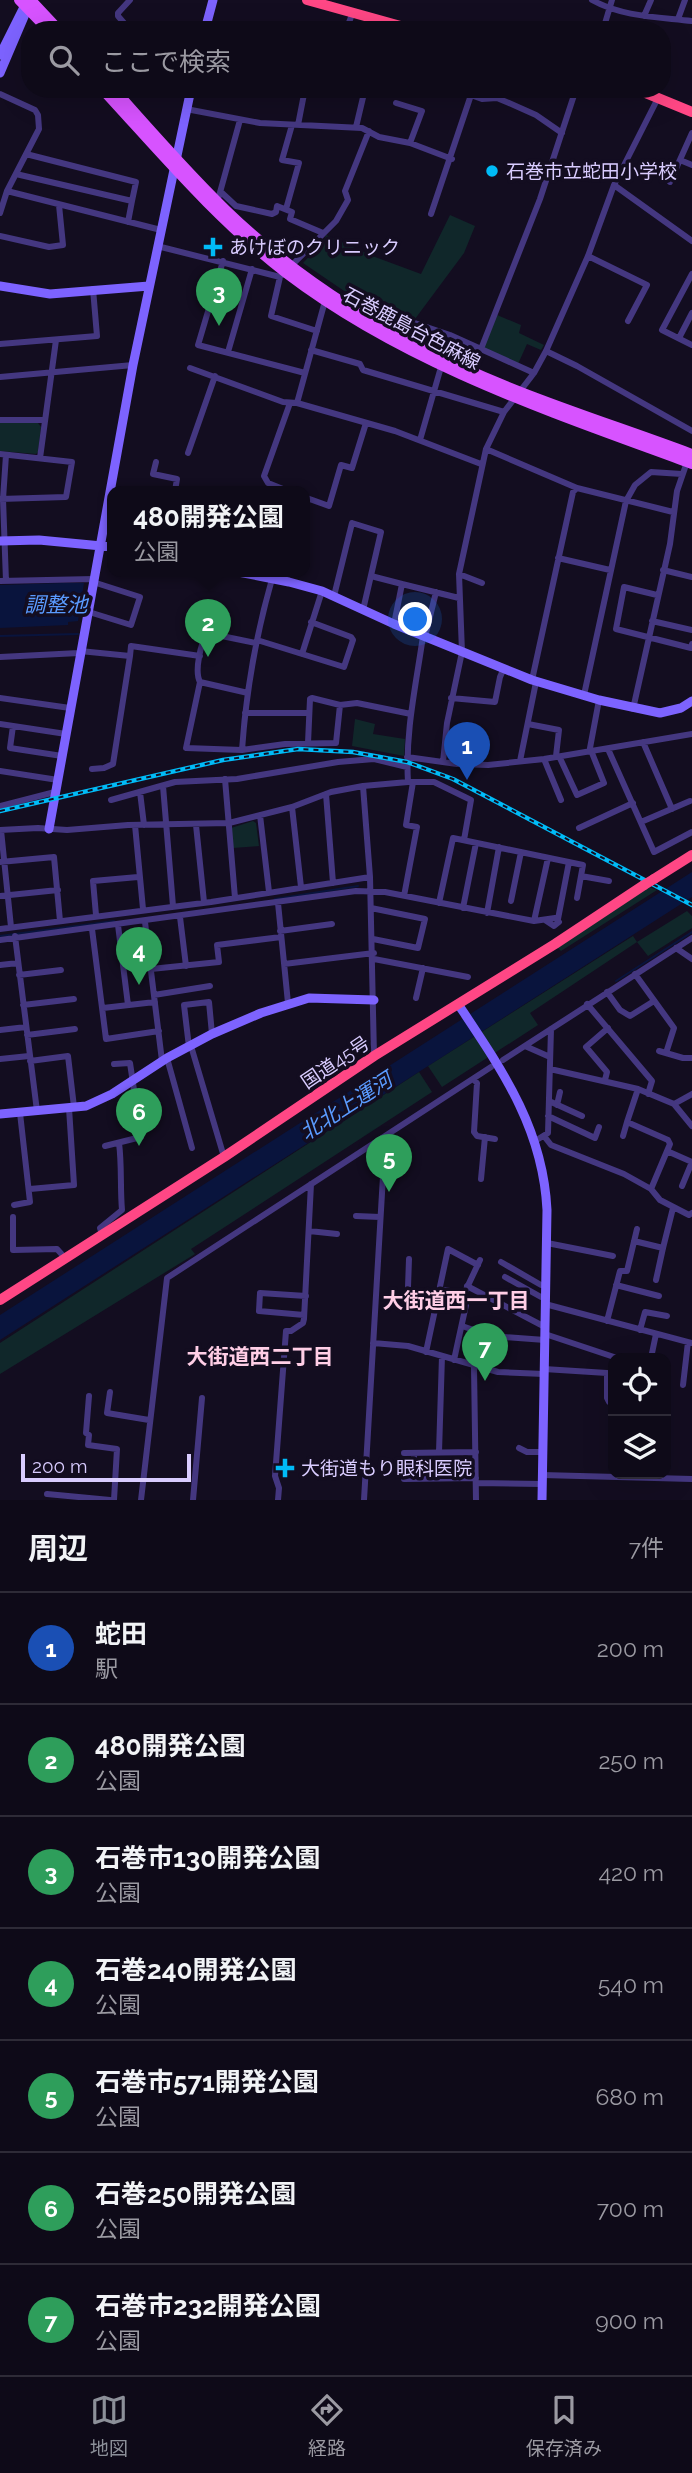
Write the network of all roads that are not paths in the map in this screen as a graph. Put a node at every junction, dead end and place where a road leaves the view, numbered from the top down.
1 (130, 0) edge
2 (214, 0) edge
3 (307, 0) edge
4 (592, 0) edge
5 (651, 0) edge
6 (685, 0) edge
7 (27, 2) edge
8 (610, 4) edge
9 (353, 12) junction
10 (644, 16) junction
11 (678, 19) junction
12 (41, 21) edge
13 (49, 21) edge
14 (122, 21) edge
15 (208, 21) edge
16 (350, 21) edge
17 (384, 21) edge
18 (605, 21) edge
19 (692, 21) edge
20 (0, 55) edge
21 (0, 73) edge
22 (0, 94) edge
23 (111, 98) edge
24 (122, 98) edge
25 (189, 98) edge
26 (302, 98) edge
27 (363, 98) edge
28 (470, 98) edge
29 (492, 98) edge
30 (573, 98) edge
31 (658, 98) joint
32 (396, 103) dead end
33 (186, 109) junction
34 (692, 112) edge
35 (240, 120) junction
36 (295, 125) junction
37 (356, 127) junction
38 (369, 131) junction
39 (562, 133) junction
40 (692, 133) edge
41 (410, 144) junction
42 (26, 155) junction
43 (452, 159) junction
44 (680, 160) junction
45 (175, 161) junction
46 (692, 165) edge
47 (16, 174) junction
48 (670, 182) dead end
49 (614, 185) junction
50 (7, 191) junction
51 (218, 197) junction
52 (132, 201) junction
53 (59, 205) junction
54 (286, 209) junction
55 (0, 213) edge
56 (431, 214) dead end
57 (128, 222) junction
58 (161, 230) junction
59 (323, 233) junction
60 (0, 236) edge
61 (692, 241) edge
62 (157, 246) junction
63 (588, 256) junction
64 (223, 261) junction
65 (252, 269) junction
66 (286, 272) junction
67 (691, 277) edge
68 (0, 286) edge
69 (149, 286) junction
70 (93, 289) junction
71 (325, 301) junction
72 (359, 304) dead end
73 (692, 313) edge
74 (628, 321) dead end
75 (317, 331) junction
76 (679, 338) junction
77 (55, 340) junction
78 (0, 344) edge
79 (692, 345) edge
80 (481, 349) junction
81 (312, 350) junction
82 (546, 351) junction
83 (228, 352) junction
84 (133, 365) junction
85 (441, 367) junction
86 (190, 368) dead end
87 (51, 373) junction
88 (305, 373) junction
89 (534, 373) junction
90 (215, 376) junction
91 (0, 377) edge
92 (434, 390) junction
93 (517, 394) junction
94 (293, 403) junction
95 (504, 412) junction
96 (0, 420) edge
97 (43, 420) junction
98 (366, 423) junction
99 (692, 431) edge
100 (420, 440) junction
101 (486, 449) junction
102 (188, 453) dead end
103 (3, 455) edge
104 (691, 457) edge
105 (40, 458) junction
106 (156, 462) dead end
107 (481, 464) junction
108 (682, 474) junction
109 (110, 486) edge
110 (176, 486) edge
111 (276, 486) edge
112 (577, 488) junction
113 (1, 499) edge
114 (310, 499) edge
115 (626, 501) junction
116 (107, 503) edge
117 (673, 512) junction
118 (2, 541) edge
119 (99, 545) junction
120 (107, 546) edge
121 (558, 558) junction
122 (610, 570) junction
123 (663, 570) junction
124 (459, 574) junction
125 (371, 576) junction
126 (262, 577) edge
127 (692, 577) edge
128 (272, 579) junction
129 (3, 581) edge
130 (93, 581) junction
131 (482, 583) dead end
132 (402, 584) junction
133 (322, 591) junction
134 (436, 592) junction
135 (657, 594) junction
136 (334, 596) junction
137 (459, 598) junction
138 (363, 610) junction
139 (89, 612) junction
140 (652, 621) junction
141 (311, 622) junction
142 (394, 624) junction
143 (692, 630) edge
144 (424, 637) junction
145 (649, 637) junction
146 (257, 641) junction
147 (692, 644) edge
148 (80, 652) junction
149 (462, 652) junction
150 (302, 654) junction
151 (130, 656) junction
152 (200, 656) junction
153 (0, 657) edge
154 (504, 668) junction
155 (534, 681) junction
156 (200, 682) junction
157 (247, 693) junction
158 (584, 695) junction
159 (0, 698) edge
160 (451, 698) junction
161 (599, 700) junction
162 (692, 701) edge
163 (340, 705) junction
164 (70, 708) junction
165 (633, 709) junction
166 (245, 713) junction
167 (309, 713) junction
168 (411, 714) junction
169 (0, 724) edge
170 (528, 724) junction
171 (13, 726) junction
172 (66, 734) junction
173 (690, 735) edge
174 (643, 742) junction
175 (308, 743) junction
176 (692, 743) edge
177 (608, 748) junction
178 (242, 750) junction
179 (590, 752) junction
180 (62, 756) junction
181 (557, 756) junction
182 (407, 757) junction
183 (544, 759) junction
184 (520, 761) junction
185 (443, 762) junction
186 (407, 767) junction
187 (92, 769) dead end
188 (0, 771) edge
189 (225, 779) junction
190 (58, 780) junction
191 (411, 782) junction
192 (163, 786) junction
193 (363, 786) junction
194 (55, 792) junction
195 (140, 792) junction
196 (326, 794) junction
197 (111, 800) dead end
198 (561, 800) dead end
199 (690, 801) dead end
200 (633, 803) junction
201 (0, 806) edge
202 (292, 807) junction
203 (672, 809) junction
204 (260, 815) junction
205 (642, 822) junction
206 (229, 823) junction
207 (135, 825) junction
208 (144, 825) junction
209 (165, 825) junction
210 (196, 825) junction
211 (579, 828) dead end
212 (49, 829) junction
213 (1, 830) edge
214 (692, 832) edge
215 (464, 840) junction
216 (476, 842) junction
217 (499, 847) junction
218 (520, 852) junction
219 (692, 855) edge
220 (548, 858) junction
221 (2, 862) edge
222 (569, 862) junction
223 (581, 876) junction
224 (138, 877) junction
225 (370, 877) junction
226 (608, 881) dead end
227 (333, 883) junction
228 (301, 887) junction
229 (58, 890) junction
230 (371, 891) junction
231 (269, 892) junction
232 (3, 895) edge
233 (404, 896) junction
234 (235, 898) junction
235 (577, 898) dead end
236 (511, 901) dead end
237 (204, 902) junction
238 (278, 903) junction
239 (439, 903) junction
240 (173, 906) junction
241 (371, 908) junction
242 (463, 908) junction
243 (143, 909) junction
244 (487, 913) junction
245 (96, 915) junction
246 (180, 917) junction
247 (60, 921) junction
248 (534, 921) junction
249 (145, 922) junction
250 (332, 924) dead end
251 (118, 925) junction
252 (0, 929) edge
253 (92, 929) junction
254 (14, 931) junction
255 (281, 934) junction
256 (692, 938) edge
257 (373, 939) junction
258 (0, 940) edge
259 (676, 948) junction
260 (374, 956) junction
261 (692, 959) edge
262 (18, 963) junction
263 (284, 964) junction
264 (0, 965) edge
265 (186, 966) junction
266 (423, 968) junction
267 (151, 969) junction
268 (61, 970) dead end
269 (635, 974) junction
270 (19, 975) junction
271 (468, 977) dead end
272 (210, 986) dead end
273 (607, 992) junction
274 (154, 998) junction
275 (416, 998) dead end
276 (74, 999) dead end
277 (374, 1000) junction
278 (654, 1001) junction
279 (288, 1003) junction
280 (587, 1004) junction
281 (23, 1005) junction
282 (128, 1005) junction
283 (103, 1008) junction
284 (461, 1008) junction
285 (608, 1028) junction
286 (75, 1029) dead end
287 (551, 1029) junction
288 (0, 1030) edge
289 (26, 1031) junction
290 (159, 1031) junction
291 (212, 1034) junction
292 (190, 1046) junction
293 (525, 1046) junction
294 (374, 1056) junction
295 (550, 1057) junction
296 (29, 1058) junction
297 (692, 1058) edge
298 (0, 1059) edge
299 (164, 1060) junction
300 (503, 1060) dead end
301 (114, 1065) dead end
302 (491, 1067) dead end
303 (550, 1069) junction
304 (473, 1079) junction
305 (605, 1080) junction
306 (133, 1082) junction
307 (638, 1089) junction
308 (560, 1092) dead end
309 (648, 1094) junction
310 (692, 1094) edge
311 (549, 1101) junction
312 (674, 1104) junction
313 (557, 1105) junction
314 (72, 1107) junction
315 (37, 1111) junction
316 (20, 1113) junction
317 (0, 1114) edge
318 (582, 1115) dead end
319 (548, 1116) junction
320 (627, 1122) junction
321 (692, 1126) edge
322 (599, 1127) dead end
323 (623, 1136) dead end
324 (485, 1138) junction
325 (540, 1138) junction
326 (382, 1139) junction
327 (495, 1139) dead end
328 (119, 1143) junction
329 (105, 1146) dead end
330 (192, 1148) dead end
331 (667, 1151) junction
332 (224, 1157) junction
333 (481, 1179) dead end
334 (311, 1184) junction
335 (682, 1186) dead end
336 (30, 1189) junction
337 (651, 1189) junction
338 (15, 1205) dead end
339 (673, 1208) junction
340 (122, 1210) junction
341 (136, 1213) junction
342 (692, 1213) edge
343 (356, 1216) dead end
344 (13, 1217) dead end
345 (380, 1217) junction
346 (636, 1230) dead end
347 (309, 1231) junction
348 (337, 1234) dead end
349 (102, 1235) junction
350 (634, 1241) junction
351 (547, 1243) junction
352 (663, 1248) junction
353 (613, 1256) dead end
354 (65, 1259) junction
355 (409, 1259) dead end
356 (500, 1262) dead end
357 (505, 1277) dead end
358 (656, 1280) dead end
359 (546, 1285) junction
360 (617, 1285) junction
361 (408, 1287) dead end
362 (439, 1289) junction
363 (465, 1290) junction
364 (306, 1296) junction
365 (659, 1296) dead end
366 (0, 1300) edge
367 (545, 1301) junction
368 (304, 1315) junction
369 (667, 1316) dead end
370 (607, 1321) junction
371 (461, 1326) junction
372 (640, 1330) junction
373 (545, 1334) junction
374 (656, 1334) junction
375 (690, 1342) edge
376 (373, 1343) junction
377 (426, 1352) junction
378 (652, 1353) edge
379 (608, 1355) edge
380 (442, 1356) junction
381 (454, 1360) junction
382 (474, 1367) junction
383 (544, 1371) junction
384 (683, 1374) junction
385 (692, 1375) edge
386 (683, 1385) dead end
387 (110, 1392) dead end
388 (89, 1396) dead end
389 (202, 1398) dead end
390 (608, 1400) edge
391 (149, 1420) junction
392 (519, 1448) dead end
393 (439, 1452) junction
394 (476, 1452) junction
395 (543, 1452) junction
396 (404, 1453) dead end
397 (414, 1453) junction
398 (404, 1479) dead end
399 (414, 1479) junction
400 (692, 1479) edge
401 (476, 1480) junction
402 (542, 1480) junction
403 (47, 1494) dead end
404 (112, 1500) edge
405 (141, 1500) edge
406 (193, 1500) edge
407 (278, 1500) edge
408 (364, 1500) edge
409 (476, 1500) edge
410 (542, 1500) edge

1 - 14 street
2 - 15 street
3 - 9 highway
4 - 8 street
5 - 10 street
6 - 11 street
7 - 12 main road
7 - 13 main road
7 - 20 street
7 - 21 street
8 - 10 street
8 - 18 street
9 - 16 street
9 - 17 highway
10 - 11 street
11 - 19 street
22 - 42 street
23 - 45 main road, 石巻鹿島台色麻線
24 - 45 main road, 石巻鹿島台色麻線
25 - 33 street
26 - 36 street
27 - 37 street
28 - 43 street
29 - 39 street
30 - 39 street
31 - 34 highway
31 - 49 street
32 - 41 street
33 - 35 street
33 - 45 street
35 - 36 street
35 - 51 street
36 - 37 street
36 - 54 street
37 - 38 street
38 - 41 street
38 - 59 street
39 - 80 street
40 - 44 street
41 - 43 street
42 - 47 street
42 - 52 street
43 - 56 street
44 - 46 street
44 - 48 street
45 - 51 main road, 石巻鹿島台色麻線
45 - 58 street
45 - 66 main road, 石巻鹿島台色麻線
47 - 50 street
47 - 52 street
49 - 61 street
49 - 63 street
50 - 53 street
50 - 55 street
51 - 54 street
51 - 66 main road, 石巻鹿島台色麻線
52 - 57 street
53 - 57 street
53 - 60 street
54 - 59 street
57 - 58 street
58 - 62 street
59 - 66 street
62 - 64 street
62 - 69 street
63 - 74 street
63 - 82 street
64 - 65 street
64 - 83 street
65 - 66 street
65 - 83 street
66 - 71 main road, 石巻鹿島台色麻線
66 - 75 street
66 - 93 main road, 石巻鹿島台色麻線
67 - 76 street
68 - 70 street
69 - 70 street
69 - 84 street
70 - 77 street
71 - 75 street
71 - 85 main road, 石巻鹿島台色麻線
72 - 80 street
73 - 76 street
75 - 81 street
76 - 79 street
77 - 78 street
77 - 87 street
80 - 89 street
81 - 88 street
81 - 92 street
82 - 89 street
82 - 99 street
83 - 88 street
84 - 87 street
84 - 109 street
85 - 92 street
85 - 93 main road, 石巻鹿島台色麻線
86 - 90 street
87 - 91 street
87 - 97 street
88 - 94 street
89 - 93 street
90 - 94 street
90 - 102 street
92 - 95 street
92 - 100 street
93 - 95 street
93 - 104 main road, 石巻鹿島台色麻線
94 - 98 street
94 - 111 street
95 - 101 street
96 - 97 street
97 - 105 street
98 - 100 street
98 - 114 street
100 - 107 street
101 - 107 street
101 - 112 street
103 - 105 street
103 - 113 street
104 - 108 street
105 - 113 street
106 - 110 street
107 - 124 street
108 - 115 street
108 - 117 street
112 - 115 street
112 - 121 street
113 - 118 street
115 - 117 street
115 - 122 street
116 - 119 street
117 - 123 street
118 - 119 street
118 - 129 street
119 - 120 street
119 - 130 street
121 - 122 street
121 - 155 street
122 - 158 street
123 - 127 street
123 - 135 street
124 - 131 street
124 - 137 street
125 - 132 street
125 - 136 street
125 - 138 street
126 - 128 street
128 - 133 street
128 - 146 street
129 - 130 street
130 - 139 street
130 - 139 street
132 - 134 street
132 - 142 street
133 - 136 street
133 - 141 street
134 - 137 street
134 - 144 street
135 - 140 street
135 - 145 street
136 - 138 street
137 - 149 street
138 - 142 street
139 - 148 street
140 - 143 street
140 - 145 street
141 - 150 street
141 - 150 street
142 - 144 street
144 - 149 street
144 - 168 street
145 - 147 street
145 - 165 street
146 - 150 street
146 - 152 street
146 - 157 street
148 - 151 street
148 - 153 street
148 - 164 street
149 - 154 street
149 - 160 street
151 - 152 street
151 - 187 street
152 - 156 street
154 - 155 street
154 - 160 street
155 - 158 street
155 - 170 street
156 - 157 street
156 - 178 street
157 - 166 street
158 - 161 street
159 - 164 street
160 - 185 street
161 - 165 street
161 - 179 street
162 - 165 street
163 - 167 street
163 - 168 street
163 - 175 street
164 - 172 street
166 - 167 street
166 - 178 street
167 - 175 street
168 - 182 street
169 - 171 street
170 - 181 street
170 - 184 street
171 - 172 street
171 - 180 street
172 - 180 street
173 - 174 street
173 - 176 street
174 - 177 street
174 - 203 street
175 - 178 street
177 - 179 street
177 - 200 street
179 - 181 street
179 - 181 street
180 - 190 street
181 - 183 street
182 - 185 street
182 - 186 street
183 - 184 street
183 - 198 street
184 - 185 street
186 - 189 street
186 - 191 street
188 - 190 street
189 - 192 street
189 - 206 street
190 - 194 street
191 - 193 street
191 - 215 street
191 - 233 street
192 - 195 street
192 - 209 street
193 - 196 street
193 - 225 street
194 - 201 street
194 - 212 street
195 - 197 street
195 - 208 street
196 - 202 street
196 - 227 street
199 - 203 street
200 - 205 street
200 - 211 street
202 - 204 street
202 - 228 street
203 - 205 street
204 - 206 street
204 - 231 street
205 - 214 street
206 - 210 street
206 - 234 street
207 - 208 street
207 - 212 street
207 - 224 street
208 - 209 street
209 - 210 street
209 - 240 street
210 - 237 street
212 - 213 street
213 - 221 street
215 - 216 street
215 - 239 street
216 - 217 street
216 - 242 street
217 - 218 street
217 - 244 street
218 - 220 street
218 - 236 street
219 - 284 highway, 国道45号
220 - 222 street
220 - 248 street
221 - 229 street
221 - 232 street
222 - 223 street
222 - 248 street
223 - 226 street
223 - 235 street
224 - 243 street
224 - 245 street
225 - 227 street
225 - 230 street
227 - 228 street
228 - 231 street
229 - 232 street
229 - 247 street
230 - 233 street
230 - 238 street
230 - 241 street
231 - 234 street
232 - 254 street
233 - 239 street
234 - 237 street
237 - 240 street
238 - 246 street
238 - 255 street
239 - 242 street
240 - 243 street
241 - 257 street
241 - 257 street
242 - 244 street
243 - 245 street
244 - 248 street
245 - 247 street
246 - 249 street
246 - 265 street
247 - 254 street
249 - 251 street
249 - 267 street
250 - 255 street
251 - 253 street
251 - 282 street
252 - 254 street
253 - 254 street
253 - 283 street
254 - 258 street
254 - 262 street
255 - 263 street
255 - 265 street
256 - 259 street
257 - 260 street
259 - 261 street
259 - 269 street
260 - 263 street
260 - 266 street
260 - 277 street
262 - 264 street
262 - 270 street
263 - 279 street
265 - 267 street
266 - 271 street
266 - 275 street
267 - 274 street
268 - 270 street
269 - 273 street
269 - 278 street
270 - 281 street
272 - 274 street
273 - 278 street
273 - 280 street
274 - 282 street
274 - 290 street
276 - 281 street
277 - 279 street
277 - 294 street
278 - 297 street
279 - 291 street
280 - 285 street
280 - 287 street
281 - 289 street
282 - 283 street
283 - 290 street
284 - 294 highway, 国道45号
284 - 325 street
285 - 305 street
285 - 309 street
286 - 289 street
287 - 293 street
287 - 295 street
288 - 289 street
289 - 296 street
290 - 299 street
291 - 292 street
291 - 292 street
292 - 299 street
292 - 332 street
293 - 295 street
293 - 300 street
294 - 332 highway, 国道45号
295 - 303 street
296 - 298 street
296 - 314 street
296 - 315 street
299 - 306 street
299 - 330 street
301 - 306 street
302 - 304 street
303 - 305 street
303 - 311 street
304 - 324 street
304 - 326 street
305 - 307 street
306 - 314 street
306 - 328 street
307 - 309 street
307 - 320 street
308 - 313 street
309 - 312 street
310 - 312 street
311 - 313 street
311 - 319 street
312 - 321 street
313 - 318 street
314 - 315 street
314 - 336 street
315 - 316 street
316 - 317 street
316 - 336 street
319 - 322 street
319 - 325 street
320 - 323 street
320 - 331 street
324 - 327 street
324 - 333 street
325 - 337 street
325 - 351 street
326 - 334 street
326 - 345 street
328 - 329 street
328 - 340 street
331 - 335 street
331 - 337 street
332 - 341 highway, 国道45号
334 - 347 street
334 - 391 street
336 - 338 street
337 - 339 street
339 - 342 street
339 - 352 street
340 - 341 street
340 - 349 street
341 - 349 highway, 国道45号
343 - 345 street
344 - 354 street
345 - 376 street
346 - 350 street
347 - 348 street
347 - 364 street
349 - 354 highway, 国道45号
350 - 352 street
350 - 360 street
351 - 353 street
351 - 359 street
352 - 358 street
354 - 366 highway, 国道45号
355 - 361 street
356 - 359 street
357 - 367 street
359 - 367 street
360 - 365 street
360 - 370 street
362 - 363 street
362 - 363 street
362 - 377 street
363 - 371 street
363 - 373 street
364 - 368 street
364 - 368 street
367 - 370 street
367 - 373 street
368 - 407 street
369 - 372 street
370 - 372 street
371 - 373 street
371 - 381 street
372 - 374 street
373 - 379 street
373 - 383 street
374 - 375 street
374 - 378 street
375 - 384 street
376 - 377 street
376 - 408 street
377 - 380 street
380 - 381 street
380 - 393 street
381 - 382 street
382 - 383 street
382 - 394 street
383 - 390 street
383 - 395 street
384 - 385 street
384 - 386 street
387 - 391 street
388 - 404 street
389 - 406 street
391 - 405 street
392 - 395 street
393 - 394 street
393 - 397 street
394 - 401 street
395 - 402 street
396 - 397 street
397 - 399 street
398 - 399 street
399 - 401 street
400 - 402 street
401 - 402 street
401 - 409 street
402 - 410 street
403 - 404 street

